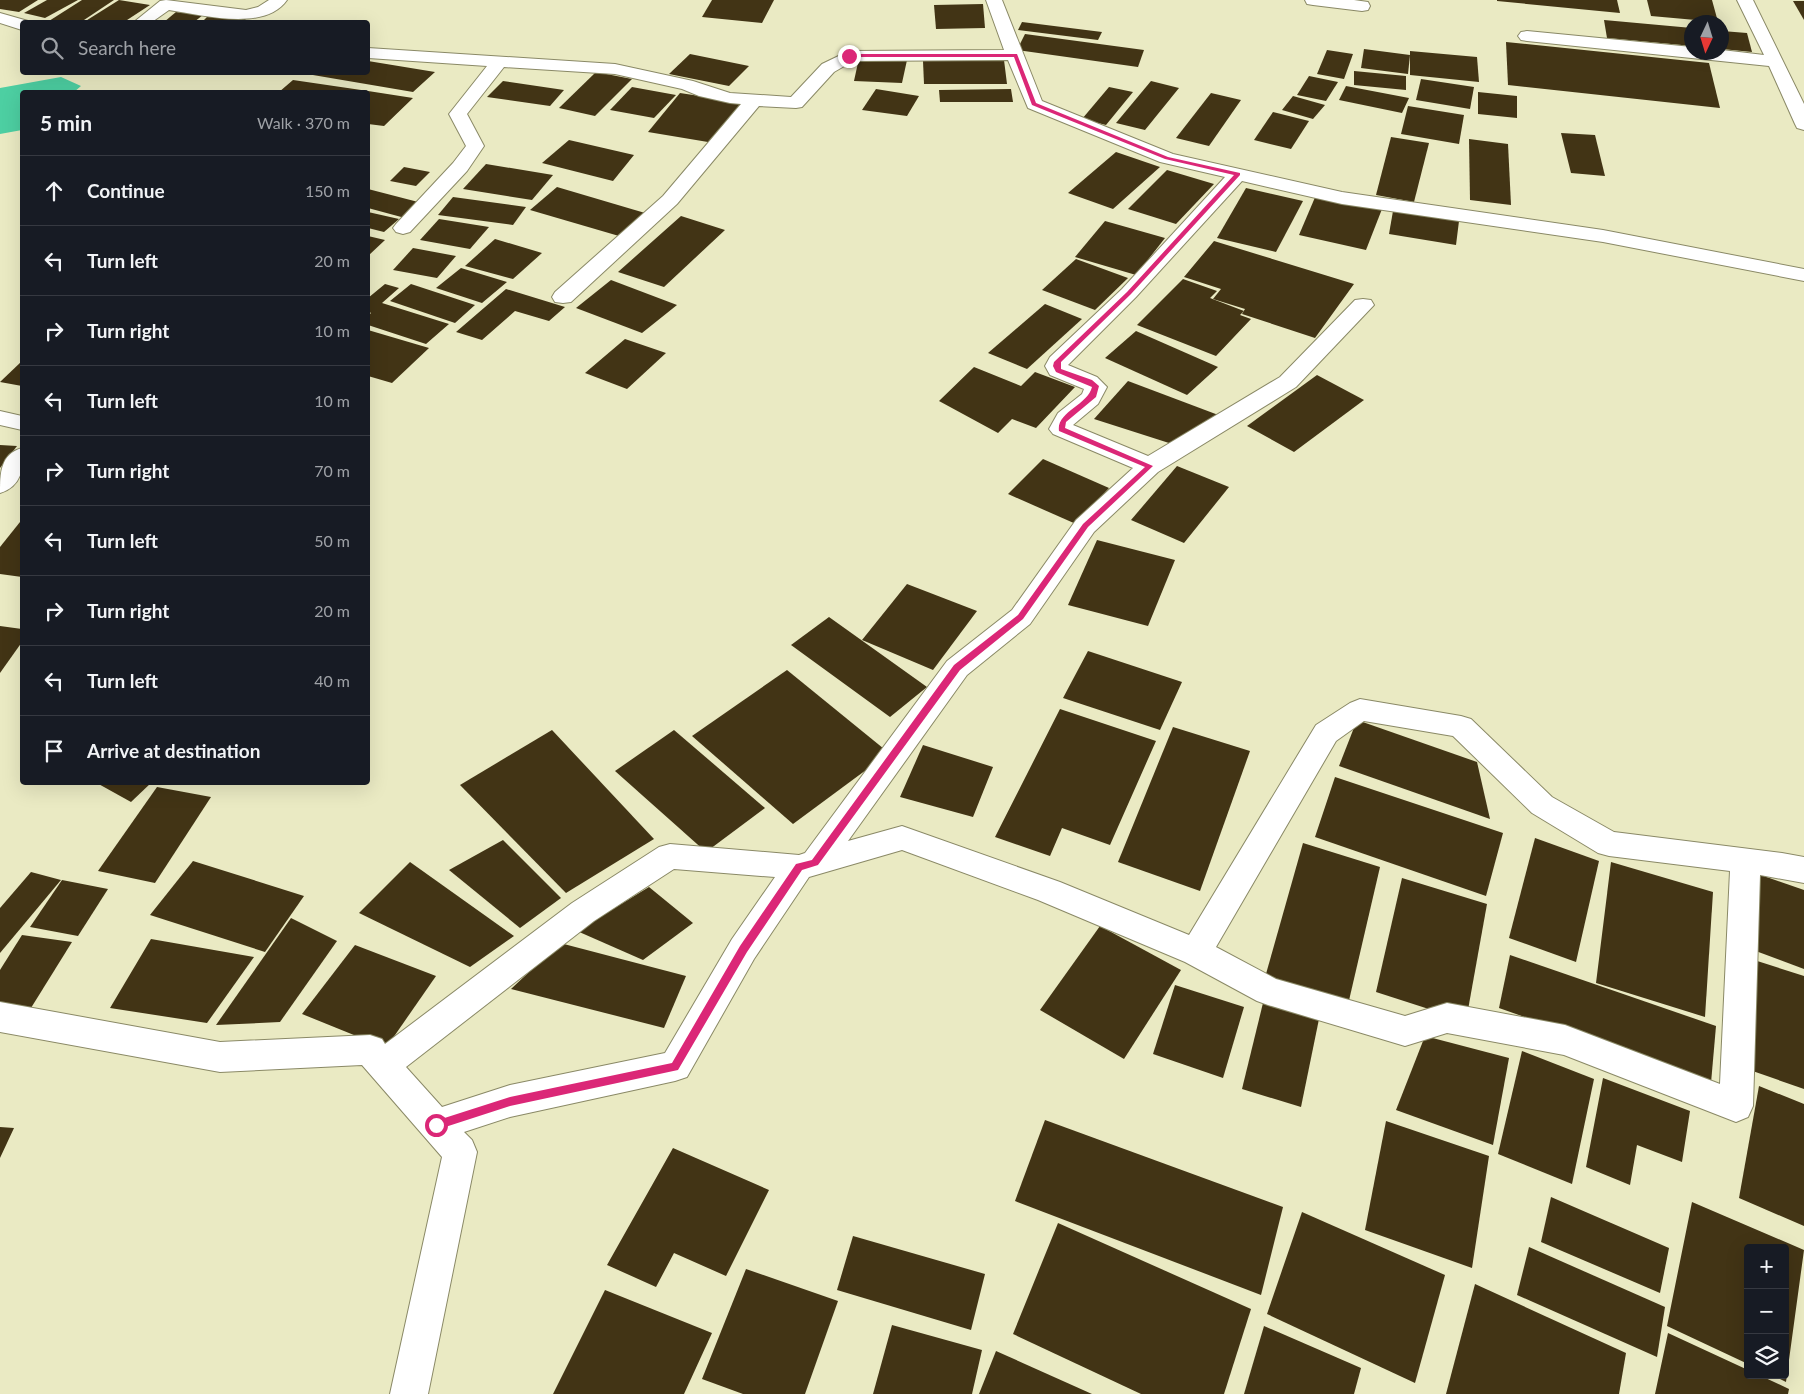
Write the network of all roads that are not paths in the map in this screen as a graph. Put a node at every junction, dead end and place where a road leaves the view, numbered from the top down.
1 (140, 0) edge
2 (279, 0) edge
3 (994, 0) edge
4 (1313, 0) edge
5 (1745, 0) edge
6 (166, 5) junction
7 (1362, 6) dead end
8 (0, 18) edge
9 (145, 20) edge
10 (20, 24) edge
11 (1527, 36) dead end
12 (370, 54) edge
13 (1016, 55) junction
14 (500, 61) junction
15 (1776, 61) junction
16 (753, 101) junction
17 (1804, 124) edge
18 (1238, 174) junction
19 (403, 228) dead end
20 (1804, 275) edge
21 (563, 297) dead end
22 (1363, 305) dead end
23 (0, 418) edge
24 (20, 423) edge
25 (20, 459) edge
26 (1150, 466) junction
27 (0, 485) edge
28 (1745, 861) junction
29 (807, 865) junction
30 (1804, 870) edge
31 (1196, 952) junction
32 (0, 1017) edge
33 (383, 1065) junction
34 (436, 1125) junction
35 (409, 1394) edge

1 - 6 street
2 - 6 street
3 - 13 street
4 - 7 street
5 - 15 street
6 - 9 street
8 - 10 street
11 - 15 street
12 - 14 street
13 - 16 street
13 - 18 street
14 - 16 street
14 - 19 street
15 - 17 street
16 - 21 street
18 - 20 street
18 - 26 street
22 - 26 street
23 - 24 street
25 - 27 street
26 - 29 street
28 - 30 street
28 - 31 street
28 - 31 street
29 - 31 street
29 - 33 street
29 - 34 street
32 - 33 street
33 - 34 street
34 - 35 street

